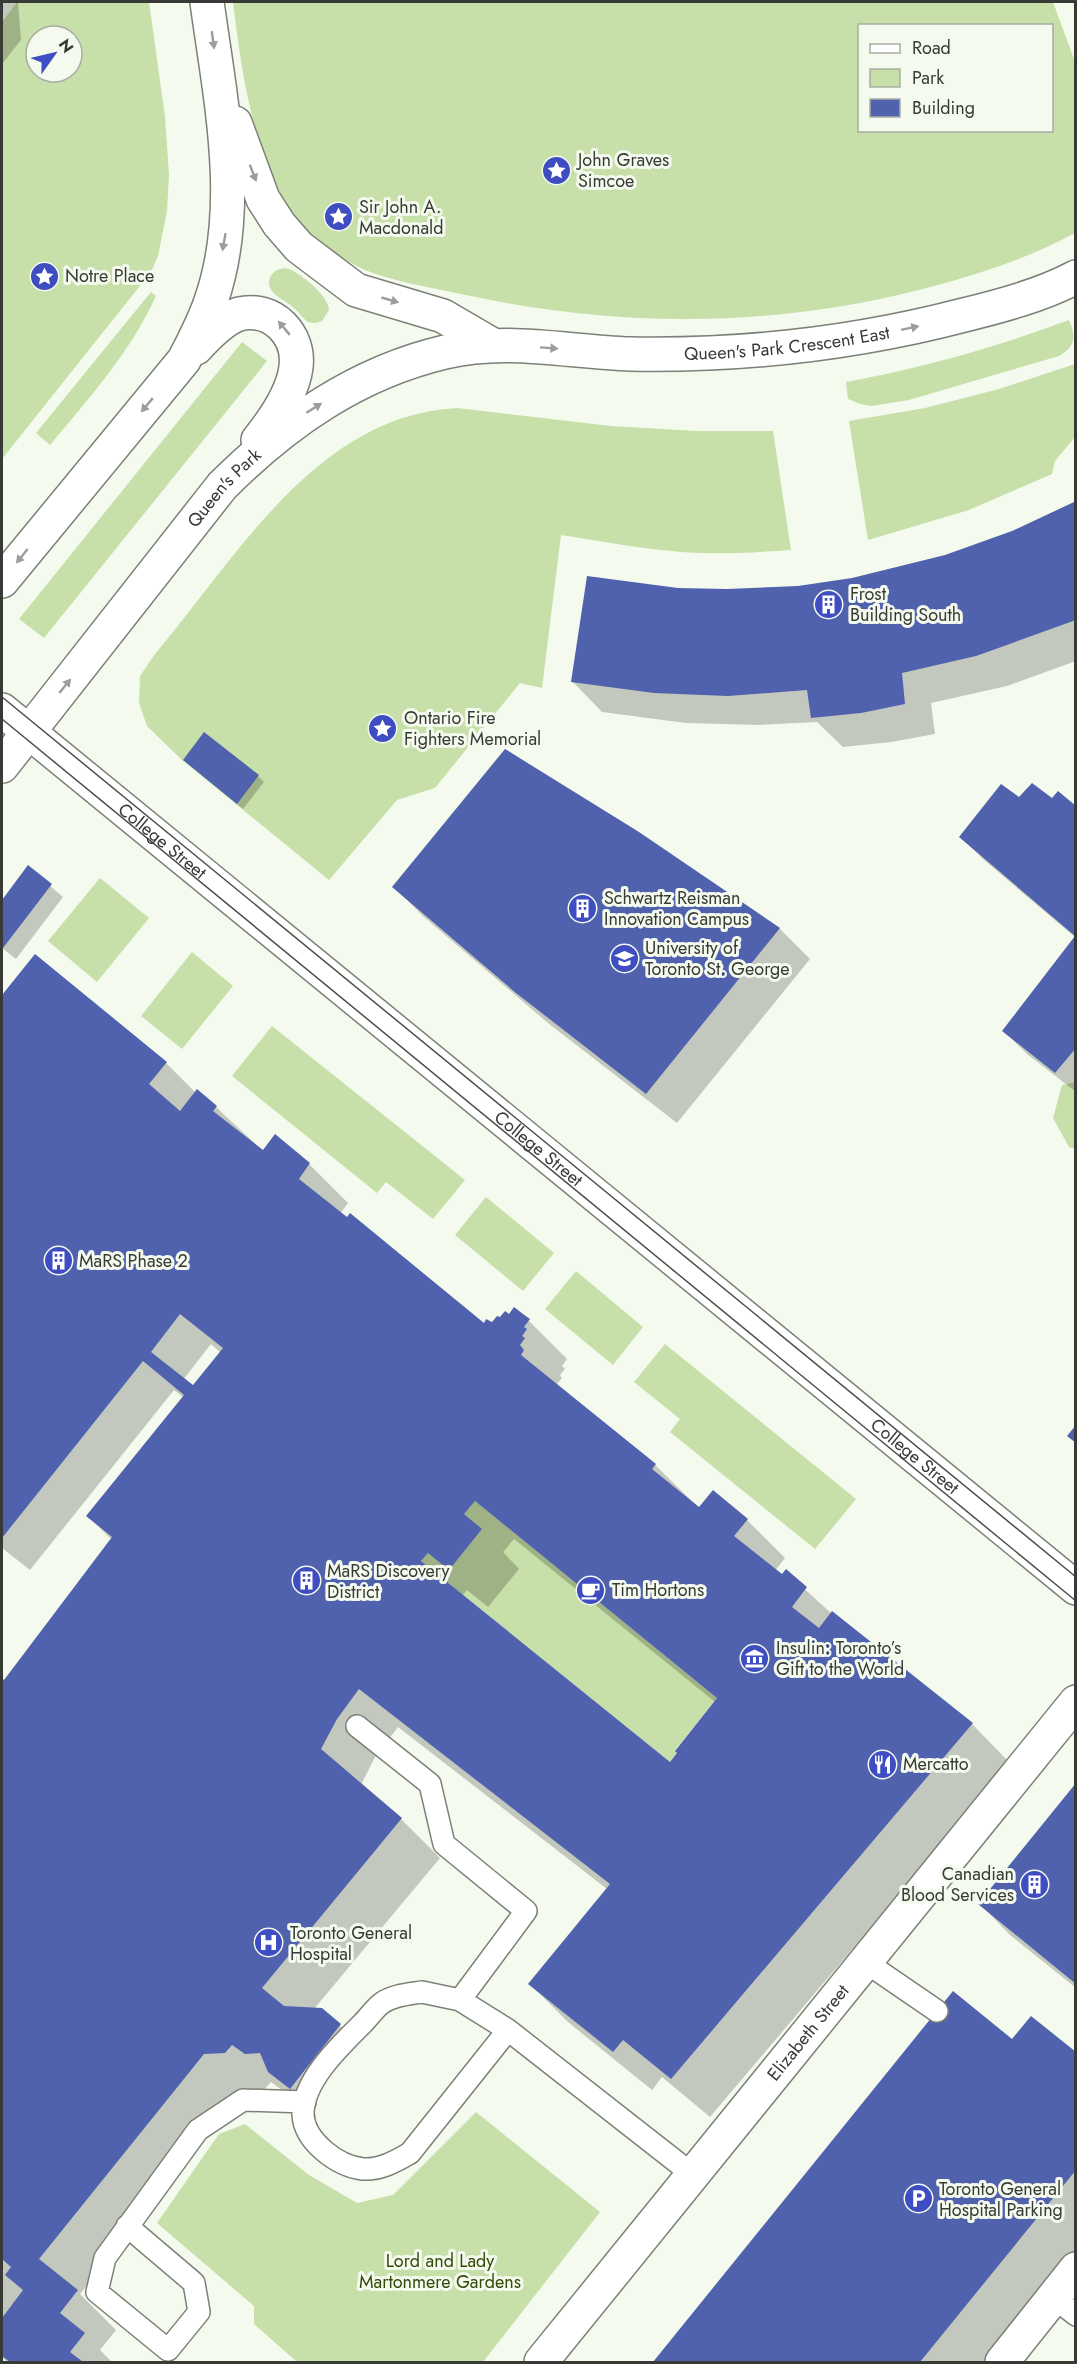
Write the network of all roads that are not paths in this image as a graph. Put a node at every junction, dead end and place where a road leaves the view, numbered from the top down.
1 (207, 2) edge
2 (218, 79) junction
3 (1076, 277) edge
4 (491, 344) junction
5 (184, 360) junction
6 (222, 486) junction
7 (2, 581) edge
8 (2, 710) edge
9 (28, 731) junction
10 (2, 766) edge
11 (1076, 1588) edge
12 (1076, 1702) edge
13 (357, 1726) dead end
14 (864, 1961) junction
15 (460, 2000) junction
16 (936, 2011) dead end
17 (508, 2030) junction
18 (305, 2102) junction
19 (692, 2174) junction
20 (127, 2226) junction
21 (1076, 2269) edge
22 (1064, 2306) edge
23 (541, 2362) edge
24 (1002, 2362) edge

1 -> 2 main road
2 -> 4 main road
2 -> 5 main road
4 -> 3 main road, Queen's Park Crescent East
6 -> 4 main road, Queen's Park
6 -> 5 main road
5 -> 7 main road
9 -> 6 main road, Queen's Park
8 - 9 main road, College Street
9 - 10 main road, Queen's Park
9 - 11 main road, College Street
12 - 14 main road, Elizabeth Street
13 - 15 lane
14 - 16 lane
14 - 19 main road, Elizabeth Street
15 - 17 lane
15 - 18 lane
17 - 18 lane
17 - 19 lane
18 - 20 lane
19 - 23 main road, Elizabeth Street
20 - 20 lane
21 - 22 main road
22 - 24 main road

